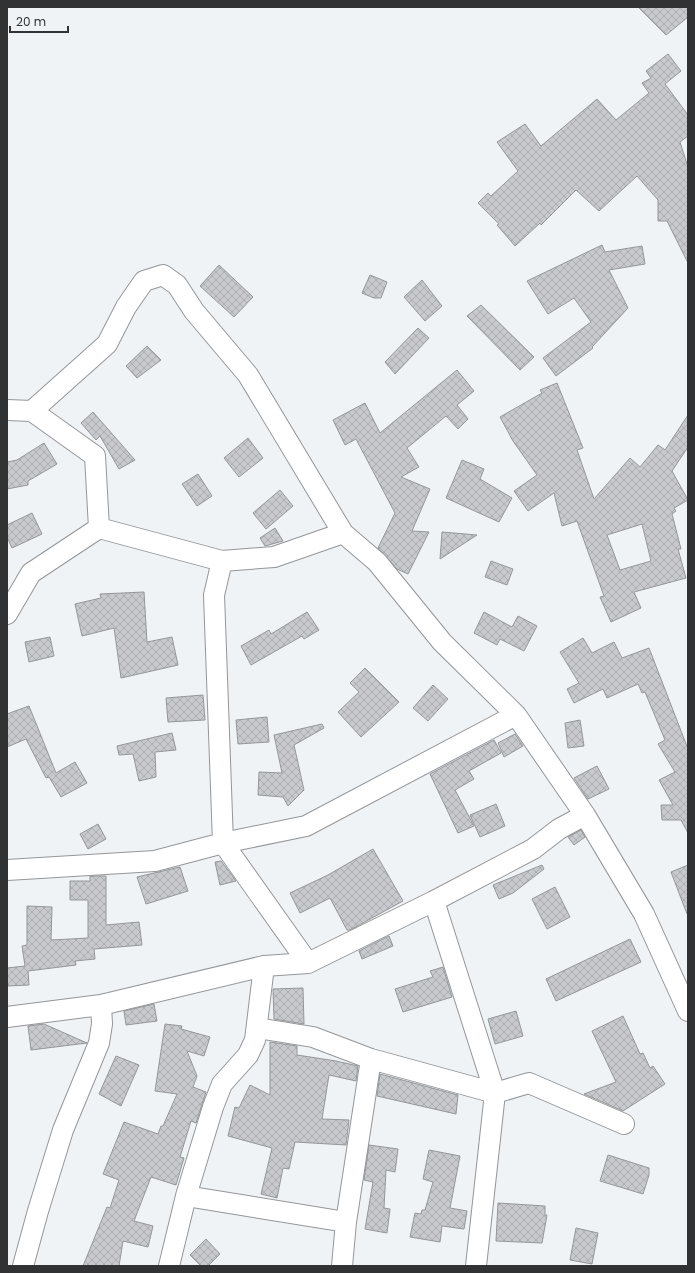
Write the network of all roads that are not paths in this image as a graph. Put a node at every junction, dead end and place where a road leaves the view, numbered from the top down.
1 (7, 410) edge
2 (32, 411) junction
3 (99, 528) junction
4 (343, 533) junction
5 (222, 562) junction
6 (7, 614) edge
7 (516, 715) junction
8 (585, 815) junction
9 (223, 844) junction
10 (7, 870) edge
11 (434, 901) junction
12 (308, 963) junction
13 (264, 966) junction
14 (101, 1005) junction
15 (688, 1011) edge
16 (7, 1017) edge
17 (257, 1028) junction
18 (371, 1059) junction
19 (495, 1093) junction
20 (624, 1124) dead end
21 (186, 1196) junction
22 (346, 1222) junction
23 (23, 1266) edge
24 (169, 1266) edge
25 (342, 1266) edge
26 (476, 1266) edge

1 - 2 street
2 - 3 street
2 - 4 street
3 - 5 street
3 - 6 street
4 - 5 street
4 - 7 street
5 - 9 street
7 - 8 street
7 - 9 street
8 - 11 street
8 - 15 street
9 - 10 street
9 - 12 street
11 - 12 street
11 - 19 street
12 - 13 street
13 - 14 street
13 - 17 street
14 - 16 street
14 - 23 street
17 - 18 street
17 - 21 street
18 - 19 street
18 - 22 street
19 - 20 street
19 - 26 street
21 - 22 street
21 - 24 street
22 - 25 street

